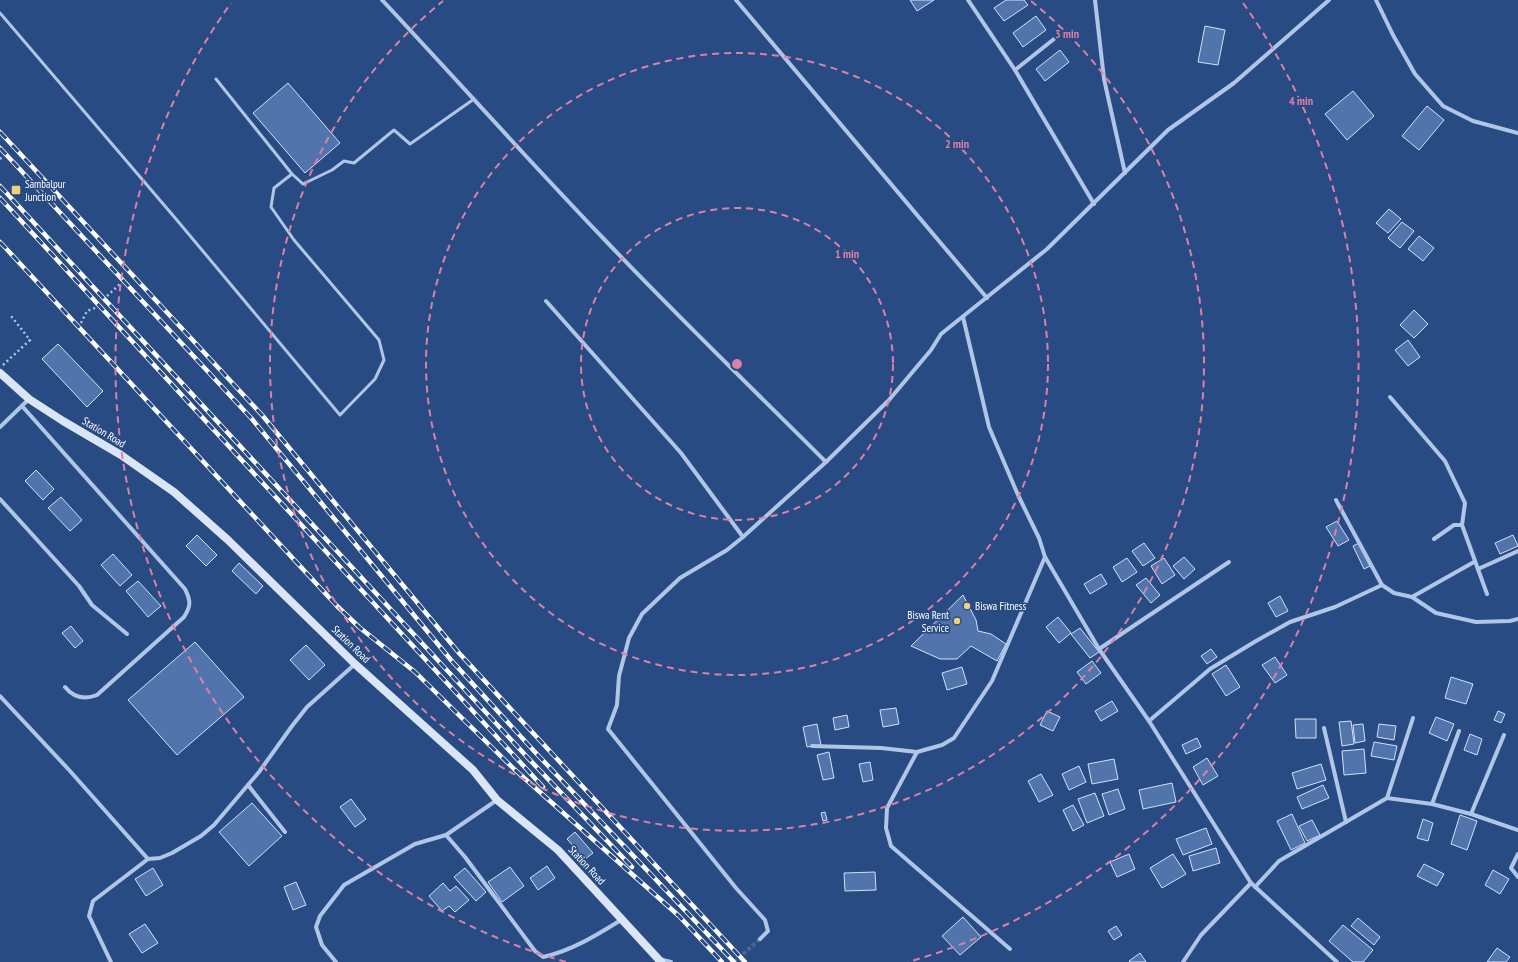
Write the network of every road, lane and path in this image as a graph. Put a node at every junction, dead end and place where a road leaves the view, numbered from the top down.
1 (382, 0) edge
2 (736, 0) edge
3 (968, 0) edge
4 (1094, 0) edge
5 (1329, 0) edge
6 (1376, 0) edge
7 (0, 12) edge
8 (1054, 39) dead end
9 (1015, 70) junction
10 (216, 79) dead end
11 (474, 98) junction
12 (1518, 133) edge
13 (1125, 172) junction
14 (292, 174) junction
15 (1094, 204) junction
16 (120, 284) dead end
17 (107, 296) dead end
18 (987, 298) junction
19 (546, 301) dead end
20 (95, 308) dead end
21 (11, 316) dead end
22 (963, 317) junction
23 (81, 323) dead end
24 (0, 368) edge
25 (0, 372) edge
26 (1390, 396) dead end
27 (29, 399) junction
28 (22, 406) junction
29 (0, 427) edge
30 (826, 462) junction
31 (0, 499) edge
32 (1336, 500) dead end
33 (1462, 525) junction
34 (743, 537) junction
35 (1434, 539) dead end
36 (1518, 551) edge
37 (1045, 557) junction
38 (1229, 562) dead end
39 (1474, 562) junction
40 (1478, 569) junction
41 (1382, 584) junction
42 (1487, 594) dead end
43 (1412, 597) junction
44 (1518, 619) edge
45 (127, 634) dead end
46 (1099, 649) junction
47 (355, 664) junction
48 (65, 687) dead end
49 (0, 696) edge
50 (1413, 718) dead end
51 (1149, 721) junction
52 (1324, 728) dead end
53 (1459, 731) dead end
54 (1504, 735) dead end
55 (812, 746) dead end
56 (917, 752) junction
57 (248, 785) junction
58 (1387, 798) junction
59 (497, 800) junction
60 (1432, 804) junction
61 (1471, 814) junction
62 (1346, 822) junction
63 (1518, 830) edge
64 (286, 832) dead end
65 (446, 835) junction
66 (1518, 854) edge
67 (148, 860) junction
68 (1518, 877) edge
69 (1250, 882) junction
70 (1255, 887) junction
71 (621, 920) junction
72 (760, 939) tunnel mouth
73 (1010, 949) dead end
74 (659, 960) edge
75 (111, 962) edge
76 (336, 962) edge
77 (671, 962) edge
78 (1183, 962) edge
79 (1337, 962) edge

1 - 11 street
2 - 18 street
3 - 9 street
4 - 13 street
5 - 13 street
6 - 12 street
7 - 14 lane
8 - 9 street
9 - 15 street
10 - 14 lane
11 - 14 lane
11 - 30 street
13 - 15 street
15 - 18 street
16 - 17 path
18 - 22 street
19 - 34 street
20 - 23 path
21 - 24 path
22 - 30 street
22 - 37 street
25 - 27 street, Station Road
26 - 33 street
27 - 28 street
27 - 47 street, Station Road
28 - 29 street
28 - 48 street
30 - 34 street
31 - 45 street
32 - 41 street
33 - 35 street
33 - 39 street
34 - 72 street
36 - 40 street
37 - 46 street
37 - 56 street
38 - 46 street
39 - 40 street
39 - 43 street
40 - 42 street
41 - 43 street
41 - 51 street
43 - 44 street
46 - 51 street
47 - 57 street
47 - 59 street, Station Road
49 - 67 street
50 - 58 street
51 - 69 street
52 - 62 street
53 - 60 street
54 - 61 street
55 - 56 street
56 - 73 street
57 - 64 street
57 - 67 street
58 - 60 street
58 - 62 street
59 - 65 street
59 - 71 street, Station Road
60 - 61 street
61 - 63 street
62 - 70 street
65 - 71 street
65 - 76 street
66 - 68 street
67 - 75 street
69 - 70 street
69 - 78 street
70 - 79 street
71 - 74 street, Station Road
74 - 77 street

